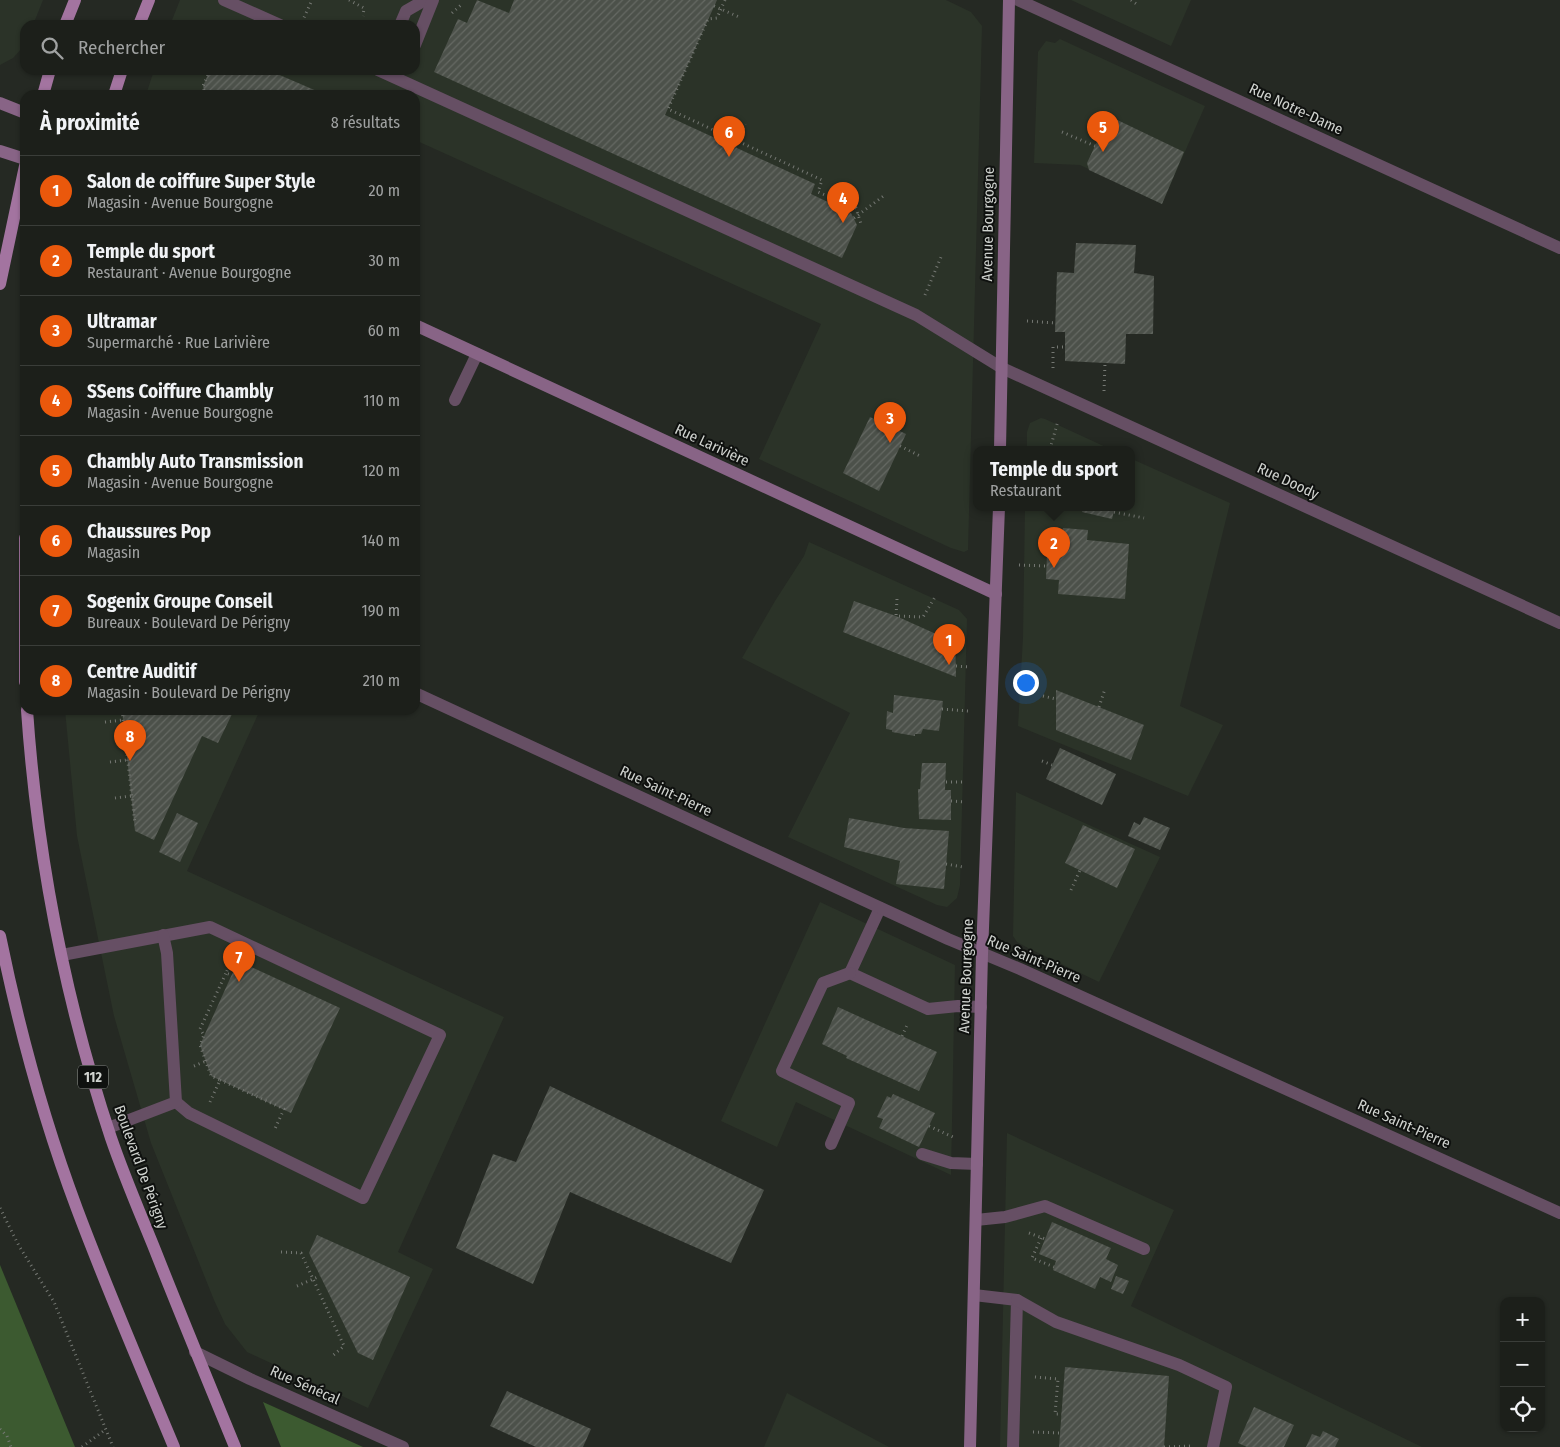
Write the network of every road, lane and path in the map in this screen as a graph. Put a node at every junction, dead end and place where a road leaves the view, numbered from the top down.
1 (75, 0) edge
2 (149, 0) edge
3 (224, 0) edge
4 (312, 0) edge
5 (349, 0) edge
6 (425, 0) edge
7 (433, 0) edge
8 (725, 0) edge
9 (1009, 0) edge
10 (1018, 0) edge
11 (1130, 0) edge
12 (461, 5) dead end
13 (1138, 5) dead end
14 (714, 6) dead end
15 (721, 9) junction
16 (451, 15) dead end
17 (363, 16) dead end
18 (739, 17) dead end
19 (67, 20) edge
20 (141, 20) edge
21 (269, 20) edge
22 (302, 20) edge
23 (402, 20) edge
24 (420, 32) edge
25 (49, 75) edge
26 (120, 75) edge
27 (208, 75) edge
28 (401, 75) edge
29 (44, 90) edge
30 (116, 90) edge
31 (204, 90) edge
32 (0, 103) edge
33 (20, 111) edge
34 (745, 124) dead end
35 (1062, 132) dead end
36 (738, 141) junction
37 (1095, 146) dead end
38 (735, 147) dead end
39 (0, 151) edge
40 (20, 157) edge
41 (20, 190) edge
42 (885, 195) dead end
43 (859, 216) junction
44 (854, 218) dead end
45 (861, 224) dead end
46 (1560, 248) edge
47 (941, 257) dead end
48 (0, 284) edge
49 (916, 315) junction
50 (1028, 321) dead end
51 (1055, 323) dead end
52 (420, 329) edge
53 (1065, 347) dead end
54 (477, 354) junction
55 (1105, 363) dead end
56 (1002, 368) junction
57 (1053, 368) dead end
58 (1104, 392) dead end
59 (456, 400) dead end
60 (1058, 422) dead end
61 (900, 446) dead end
62 (1000, 446) edge
63 (1051, 446) edge
64 (920, 456) dead end
65 (999, 511) edge
66 (1114, 512) dead end
67 (1144, 518) dead end
68 (1019, 565) dead end
69 (1046, 566) dead end
70 (996, 594) junction
71 (935, 597) dead end
72 (897, 598) dead end
73 (1560, 623) edge
74 (956, 666) dead end
75 (969, 668) dead end
76 (1105, 689) dead end
77 (420, 695) edge
78 (1043, 696) dead end
79 (1056, 700) dead end
80 (1099, 707) dead end
81 (942, 709) dead end
82 (968, 711) dead end
83 (27, 715) edge
84 (122, 715) edge
85 (123, 720) junction
86 (105, 722) dead end
87 (128, 760) junction
88 (1042, 761) dead end
89 (110, 762) dead end
90 (1052, 765) dead end
91 (946, 782) dead end
92 (966, 782) dead end
93 (131, 796) junction
94 (115, 798) dead end
95 (951, 801) dead end
96 (965, 802) dead end
97 (134, 824) dead end
98 (946, 864) dead end
99 (963, 867) dead end
100 (1080, 870) dead end
101 (1071, 890) dead end
102 (880, 908) junction
103 (163, 935) junction
104 (0, 936) edge
105 (235, 954) dead end
106 (982, 954) junction
107 (62, 955) junction
108 (226, 973) junction
109 (850, 973) junction
110 (231, 975) dead end
111 (981, 1007) junction
112 (220, 1080) junction
113 (176, 1102) junction
114 (207, 1108) dead end
115 (929, 1126) dead end
116 (108, 1128) junction
117 (271, 1137) dead end
118 (954, 1138) dead end
119 (832, 1144) dead end
120 (922, 1154) dead end
121 (977, 1164) junction
122 (0, 1208) edge
123 (1560, 1213) edge
124 (976, 1220) junction
125 (1041, 1238) dead end
126 (1144, 1249) dead end
127 (281, 1252) dead end
128 (1054, 1267) dead end
129 (320, 1276) dead end
130 (314, 1279) junction
131 (297, 1286) dead end
132 (974, 1295) junction
133 (1017, 1300) junction
134 (195, 1352) junction
135 (331, 1357) dead end
136 (1058, 1379) dead end
137 (1062, 1414) dead end
138 (0, 1429) edge
139 (106, 1430) junction
140 (1194, 1446) edge
141 (11, 1447) edge
142 (82, 1447) edge
143 (112, 1447) edge
144 (174, 1447) edge
145 (235, 1447) edge
146 (403, 1447) edge
147 (970, 1447) edge
148 (1013, 1447) edge
149 (1164, 1447) edge
150 (1213, 1447) edge

1 - 19 main road
2 - 20 main road
3 - 21 street
4 - 22 path
5 - 17 path
6 - 23 street
7 - 24 street
8 - 15 path
9 - 56 street, Avenue Bourgogne
10 - 46 street, Rue Notre-Dame
11 - 13 path
12 - 16 path
14 - 15 path
15 - 18 path
15 - 36 path
25 - 29 main road
26 - 30 main road
27 - 31 path
28 - 49 street, Rue Doody
32 - 33 street
34 - 36 path
35 - 37 path
36 - 38 path
36 - 43 path
39 - 40 street
41 - 48 main road
42 - 43 path
43 - 44 path
43 - 45 path
47 - 49 path
49 - 56 street, Rue Doody
50 - 51 path
52 - 54 street, Rue Larivière
53 - 57 path
54 - 59 street
54 - 70 street, Rue Larivière
55 - 58 path
56 - 62 street, Avenue Bourgogne
56 - 73 street, Rue Doody
60 - 63 path
61 - 64 path
65 - 70 street, Avenue Bourgogne
66 - 67 path
68 - 69 path
70 - 106 street, Avenue Bourgogne
71 - 72 path
74 - 75 path
76 - 80 path
77 - 102 street, Rue Saint-Pierre
78 - 79 path
81 - 82 path
83 - 107 main road, Boulevard De Périgny / 112
84 - 85 path
85 - 86 path
85 - 87 path
87 - 89 path
87 - 93 path
88 - 90 path
91 - 92 path
93 - 94 path
93 - 97 path
95 - 96 path
98 - 99 path
100 - 101 path
102 - 106 street, Rue Saint-Pierre
102 - 109 street
103 - 107 street
103 - 113 street
103 - 113 street
104 - 144 main road
105 - 108 path
106 - 111 street, Avenue Bourgogne
106 - 123 street, Rue Saint-Pierre
107 - 116 main road, Boulevard De Périgny / 112
108 - 110 path
108 - 112 path
109 - 111 street
109 - 119 street
111 - 121 street, Avenue Bourgogne
112 - 114 path
112 - 117 path
113 - 116 street
115 - 118 path
116 - 134 main road, Boulevard De Périgny / 112
120 - 121 street
121 - 124 street, Avenue Bourgogne
122 - 139 path
124 - 126 street
124 - 132 street, Avenue Bourgogne
125 - 128 path
127 - 130 path
129 - 130 path
130 - 131 path
130 - 135 path
132 - 133 street
132 - 147 street, Avenue Bourgogne
133 - 148 street
133 - 150 street
134 - 145 main road, Boulevard De Périgny / 112
134 - 146 street, Rue Sénécal
136 - 137 path
138 - 141 path
139 - 142 path
139 - 143 path
140 - 149 path

